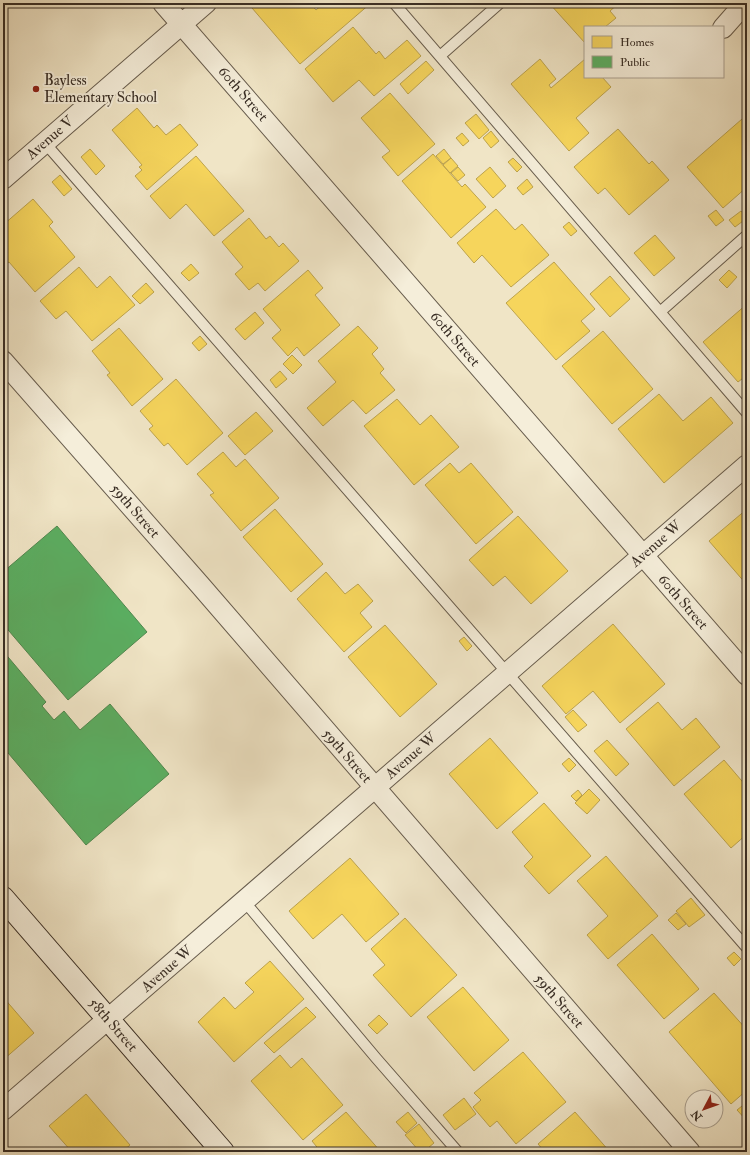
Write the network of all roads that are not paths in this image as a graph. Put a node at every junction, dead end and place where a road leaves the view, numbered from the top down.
1 (163, 3) edge
2 (206, 3) edge
3 (394, 3) edge
4 (500, 3) edge
5 (745, 3) edge
6 (182, 24) junction
7 (724, 27) edge
8 (440, 56) junction
9 (45, 143) junction
10 (3, 179) edge
11 (747, 235) edge
12 (660, 312) junction
13 (3, 361) edge
14 (747, 413) edge
15 (747, 465) edge
16 (643, 555) junction
17 (508, 672) junction
18 (747, 675) edge
19 (375, 788) junction
20 (3, 898) edge
21 (244, 901) junction
22 (747, 948) edge
23 (108, 1019) junction
24 (3, 1110) edge
25 (223, 1152) edge
26 (458, 1152) edge
27 (690, 1152) edge

1 - 6 street, 60th Street
2 - 6 street, Avenue V
3 - 8 lane
4 - 8 lane
5 - 7 street
6 - 9 street, Avenue V
6 - 16 street, 60th Street
8 - 12 lane
9 - 10 street, Avenue V
9 - 17 lane
11 - 12 lane
12 - 14 lane
13 - 19 street, 59th Street
15 - 16 street, Avenue W
16 - 17 street, Avenue W
16 - 18 street, 60th Street
17 - 19 street, Avenue W
17 - 22 lane
19 - 21 street, Avenue W
19 - 27 street, 59th Street
20 - 23 street, 58th Street
21 - 23 street, Avenue W
21 - 26 lane
23 - 24 street, Avenue W
23 - 25 street, 58th Street

